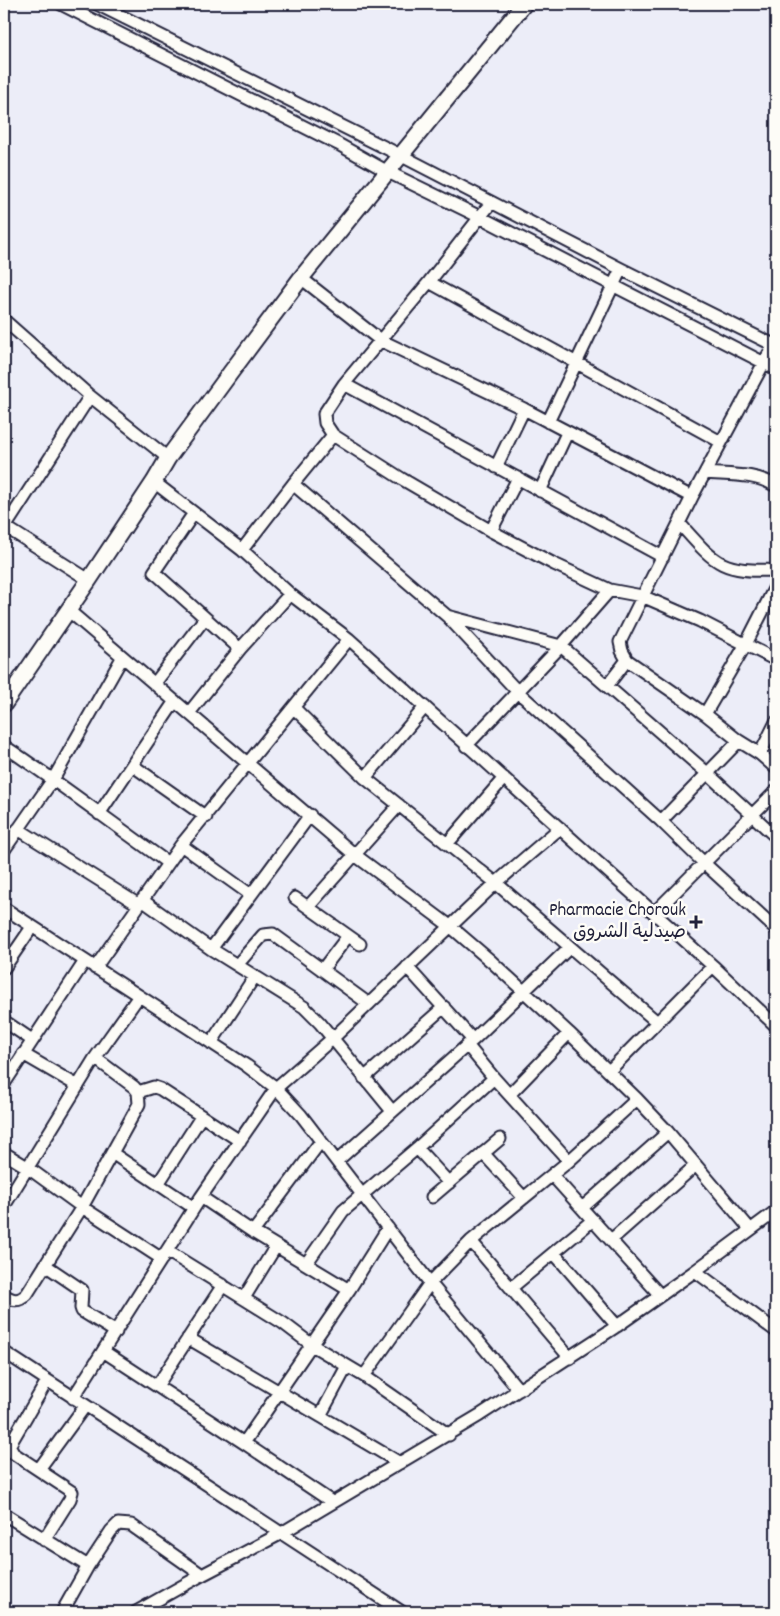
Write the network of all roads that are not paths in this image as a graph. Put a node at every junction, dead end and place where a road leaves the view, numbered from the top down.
1 (61, 4) edge
2 (96, 4) edge
3 (524, 4) edge
4 (402, 156) junction
5 (388, 172) junction
6 (490, 203) junction
7 (480, 216) junction
8 (621, 270) junction
9 (301, 278) junction
10 (428, 282) junction
11 (613, 286) junction
12 (4, 320) edge
13 (380, 340) junction
14 (775, 345) edge
15 (576, 364) junction
16 (764, 364) junction
17 (776, 369) edge
18 (344, 384) junction
19 (90, 396) junction
20 (524, 408) junction
21 (548, 422) junction
22 (568, 433) junction
23 (333, 435) junction
24 (721, 442) junction
25 (168, 458) junction
26 (496, 467) junction
27 (705, 473) junction
28 (518, 478) junction
29 (154, 482) junction
30 (293, 484) junction
31 (776, 486) edge
32 (540, 491) junction
33 (692, 497) junction
34 (194, 513) junction
35 (680, 524) junction
36 (4, 528) edge
37 (491, 531) junction
38 (242, 550) junction
39 (663, 557) junction
40 (776, 570) edge
41 (89, 580) junction
42 (776, 585) edge
43 (610, 590) junction
44 (290, 594) junction
45 (642, 596) junction
46 (68, 610) junction
47 (448, 616) junction
48 (205, 618) junction
49 (349, 639) junction
50 (746, 644) junction
51 (561, 646) junction
52 (240, 649) junction
53 (122, 658) junction
54 (627, 660) junction
55 (776, 660) edge
56 (154, 683) junction
57 (607, 686) junction
58 (518, 692) junction
59 (175, 701) junction
60 (4, 704) edge
61 (425, 707) junction
62 (294, 708) junction
63 (189, 713) junction
64 (705, 714) junction
65 (776, 722) edge
66 (738, 741) junction
67 (4, 746) edge
68 (466, 746) junction
69 (760, 754) junction
70 (249, 764) junction
71 (132, 765) junction
72 (776, 768) edge
73 (707, 773) junction
74 (54, 778) junction
75 (365, 778) junction
76 (504, 778) junction
77 (776, 791) edge
78 (399, 805) junction
79 (99, 814) junction
80 (310, 815) junction
81 (753, 815) junction
82 (206, 817) junction
83 (661, 821) junction
84 (560, 828) junction
85 (18, 829) junction
86 (776, 837) edge
87 (447, 844) junction
88 (181, 845) junction
89 (4, 850) edge
90 (355, 855) junction
91 (168, 863) junction
92 (704, 863) junction
93 (496, 883) junction
94 (251, 895) junction
95 (295, 898) dead end
96 (140, 903) junction
97 (308, 907) junction
98 (4, 908) edge
99 (654, 913) junction
100 (450, 926) junction
101 (32, 927) junction
102 (776, 928) edge
103 (348, 936) junction
104 (360, 944) dead end
105 (570, 947) junction
106 (211, 949) junction
107 (85, 961) junction
108 (237, 965) junction
109 (713, 966) junction
110 (407, 967) junction
111 (4, 968) edge
112 (95, 968) junction
113 (322, 970) junction
114 (255, 976) junction
115 (523, 991) junction
116 (139, 996) junction
117 (369, 1004) junction
118 (444, 1008) junction
119 (4, 1021) edge
120 (657, 1022) junction
121 (776, 1026) edge
122 (569, 1033) junction
123 (332, 1039) junction
124 (32, 1040) junction
125 (470, 1042) junction
126 (211, 1043) junction
127 (23, 1054) junction
128 (95, 1058) junction
129 (609, 1072) junction
130 (364, 1078) junction
131 (494, 1078) junction
132 (4, 1084) edge
133 (78, 1086) junction
134 (276, 1088) junction
135 (138, 1092) junction
136 (510, 1094) junction
137 (637, 1099) junction
138 (392, 1111) junction
139 (201, 1117) junction
140 (668, 1132) junction
141 (500, 1139) dead end
142 (240, 1141) junction
143 (321, 1141) junction
144 (418, 1148) junction
145 (112, 1152) junction
146 (4, 1153) edge
147 (483, 1153) junction
148 (337, 1161) junction
149 (569, 1161) junction
150 (696, 1165) junction
151 (27, 1167) junction
152 (552, 1175) junction
153 (449, 1183) junction
154 (158, 1184) junction
155 (362, 1194) junction
156 (201, 1198) junction
157 (432, 1198) dead end
158 (524, 1198) junction
159 (4, 1206) edge
160 (82, 1207) junction
161 (194, 1208) junction
162 (582, 1208) junction
163 (776, 1211) edge
164 (593, 1220) junction
165 (388, 1228) junction
166 (750, 1229) junction
167 (253, 1232) junction
168 (610, 1240) junction
169 (471, 1241) junction
170 (276, 1246) junction
171 (554, 1253) junction
172 (164, 1255) junction
173 (306, 1264) junction
174 (45, 1266) junction
175 (695, 1272) junction
176 (430, 1282) junction
177 (223, 1285) junction
178 (512, 1288) junction
179 (349, 1290) junction
180 (4, 1295) edge
181 (660, 1295) junction
182 (244, 1298) junction
183 (617, 1326) junction
184 (776, 1331) edge
185 (116, 1332) junction
186 (188, 1338) junction
187 (312, 1345) junction
188 (103, 1351) junction
189 (4, 1352) edge
190 (570, 1358) junction
191 (347, 1366) junction
192 (364, 1376) junction
193 (47, 1381) junction
194 (157, 1386) junction
195 (519, 1390) junction
196 (279, 1392) junction
197 (73, 1398) junction
198 (85, 1406) junction
199 (320, 1416) junction
200 (449, 1435) junction
201 (244, 1442) junction
202 (400, 1463) junction
203 (39, 1468) junction
204 (332, 1502) junction
205 (5, 1518) edge
206 (280, 1534) junction
207 (44, 1540) junction
208 (88, 1566) junction
209 (202, 1575) junction
210 (62, 1612) edge
211 (136, 1612) edge
212 (402, 1612) edge

1 - 5 street
2 - 4 street
3 - 4 main road
4 - 5 main road
4 - 6 street
5 - 7 street
5 - 9 main road
6 - 7 street
6 - 8 street
7 - 10 street
7 - 11 street
8 - 11 street
8 - 14 street
9 - 13 street
9 - 25 main road
10 - 13 street
10 - 15 street
11 - 15 street
11 - 16 street
12 - 19 street
13 - 18 street
13 - 20 street
14 - 16 street
15 - 21 street
15 - 24 street
16 - 17 street
16 - 24 street
18 - 23 street
18 - 26 street
19 - 25 street
19 - 36 street
20 - 21 street
20 - 26 street
21 - 22 street
22 - 32 street
22 - 33 street
23 - 30 street
23 - 37 street
24 - 27 street
25 - 29 main road
26 - 28 street
27 - 31 street
27 - 33 street
28 - 32 street
28 - 37 street
29 - 34 street
29 - 41 main road
30 - 38 street
30 - 47 street
32 - 39 street
33 - 35 street
34 - 38 street
34 - 48 street
35 - 39 street
35 - 40 street
36 - 41 street
37 - 43 street
38 - 44 street
39 - 45 street
41 - 46 main road
42 - 50 street
43 - 45 street
43 - 51 street
44 - 49 street
44 - 52 street
45 - 50 street
45 - 54 street
46 - 53 street
46 - 60 main road
47 - 51 street
47 - 58 street
48 - 52 street
48 - 56 street
49 - 61 street
49 - 62 street
50 - 55 street
50 - 64 street
51 - 57 street
51 - 58 street
52 - 63 street
53 - 56 street
53 - 74 street
54 - 57 street
54 - 64 street
56 - 59 street
57 - 73 street
58 - 68 street
58 - 83 street
59 - 63 street
59 - 71 street
61 - 68 street
61 - 75 street
62 - 70 street
62 - 75 street
63 - 70 street
64 - 66 street
65 - 69 street
66 - 69 street
66 - 73 street
67 - 74 street
68 - 76 street
69 - 72 street
70 - 80 street
70 - 82 street
71 - 79 street
71 - 82 street
73 - 81 street
73 - 83 street
74 - 79 street
74 - 85 street
75 - 78 street
76 - 84 street
76 - 87 street
77 - 81 street
78 - 87 street
78 - 90 street
79 - 91 street
80 - 90 street
80 - 94 street
81 - 86 street
81 - 92 street
82 - 88 street
83 - 92 street
84 - 93 street
84 - 99 street
85 - 89 street
85 - 96 street
87 - 93 street
88 - 91 street
88 - 94 street
90 - 97 street
90 - 100 street
91 - 96 street
92 - 99 street
92 - 102 street
93 - 100 street
93 - 105 street
94 - 106 street
95 - 97 street
96 - 106 street
96 - 112 street
97 - 103 street
98 - 101 street
99 - 109 street
100 - 110 street
100 - 115 street
101 - 107 street
101 - 111 street
103 - 104 street
103 - 113 street
105 - 115 street
105 - 120 street
106 - 108 street
107 - 112 street
107 - 124 street
108 - 113 street
108 - 114 street
109 - 120 street
109 - 121 street
110 - 117 street
110 - 118 street
112 - 116 street
113 - 117 street
114 - 123 street
114 - 126 street
115 - 122 street
115 - 125 street
116 - 126 street
116 - 128 street
117 - 123 street
118 - 125 street
118 - 130 street
119 - 124 street
120 - 129 street
122 - 129 street
122 - 136 street
123 - 130 street
123 - 134 street
124 - 127 street
125 - 131 street
125 - 138 street
126 - 134 street
127 - 132 street
127 - 133 street
128 - 133 street
128 - 135 street
129 - 137 street
130 - 138 street
131 - 136 street
131 - 144 street
133 - 151 street
134 - 142 street
134 - 143 street
135 - 139 street
135 - 145 street
136 - 149 street
137 - 140 street
137 - 149 street
138 - 148 street
139 - 142 street
139 - 154 street
140 - 150 street
140 - 162 street
141 - 147 street
142 - 156 street
143 - 148 street
143 - 167 street
144 - 153 street
144 - 155 street
145 - 154 street
145 - 160 street
146 - 151 street
147 - 153 street
147 - 158 street
148 - 155 street
149 - 152 street
150 - 166 street
150 - 168 street
151 - 159 street
151 - 160 street
152 - 158 street
152 - 162 street
153 - 157 street
154 - 161 street
155 - 165 street
155 - 173 street
156 - 161 street
156 - 167 street
158 - 169 street
160 - 172 street
160 - 174 street
161 - 172 street
162 - 164 street
163 - 166 street
164 - 168 street
164 - 171 street
165 - 176 street
165 - 179 street
166 - 175 street
167 - 170 street
168 - 181 street
169 - 176 street
169 - 178 street
170 - 173 street
170 - 182 street
171 - 178 street
171 - 183 street
172 - 177 street
172 - 185 street
173 - 179 street
174 - 180 street
174 - 185 street
175 - 181 street
175 - 184 street
176 - 192 street
176 - 195 street
177 - 182 street
177 - 186 street
178 - 190 street
179 - 187 street
181 - 183 street
182 - 187 street
183 - 190 street
185 - 188 street
186 - 194 street
186 - 196 street
187 - 191 street
187 - 196 street
188 - 194 street
188 - 197 street
189 - 193 street
190 - 195 street
191 - 192 street
191 - 199 street
192 - 200 street
193 - 197 street
193 - 203 street
194 - 201 street
195 - 200 street
196 - 199 street
196 - 201 street
197 - 198 street
198 - 203 street
198 - 206 street
199 - 202 street
200 - 202 street
201 - 204 street
202 - 204 street
203 - 207 street
204 - 206 street
205 - 207 street
206 - 209 street
206 - 212 street
207 - 208 street
208 - 209 street
208 - 210 street
209 - 211 street

